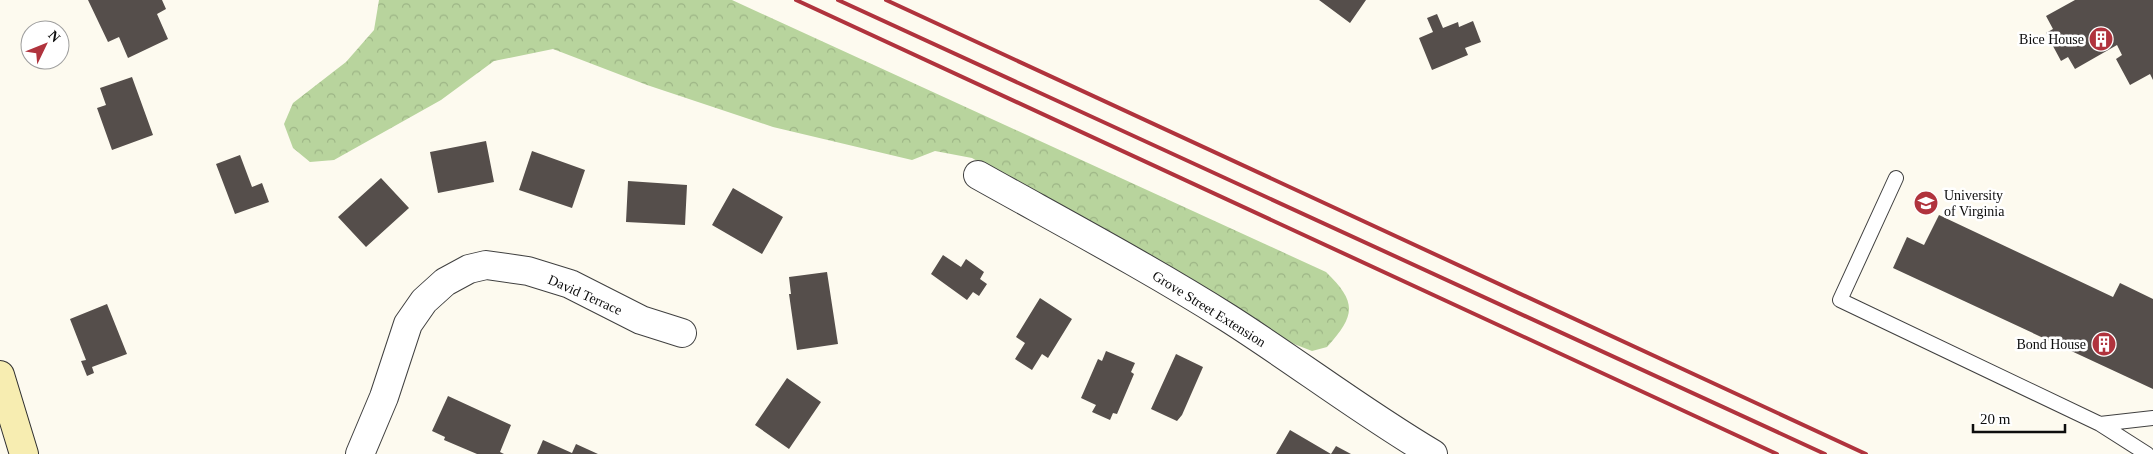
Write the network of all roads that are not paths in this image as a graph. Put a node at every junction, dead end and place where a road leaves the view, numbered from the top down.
1 (978, 175) dead end
2 (1896, 178) dead end
3 (682, 333) dead end
4 (0, 376) edge
5 (2153, 418) edge
6 (2100, 424) junction
7 (24, 454) edge
8 (360, 454) edge
9 (1433, 454) edge
10 (2148, 454) edge

1 - 9 street, Grove Street Extension
2 - 6 lane
3 - 8 street, David Terrace
4 - 7 street
5 - 6 lane
6 - 10 lane

